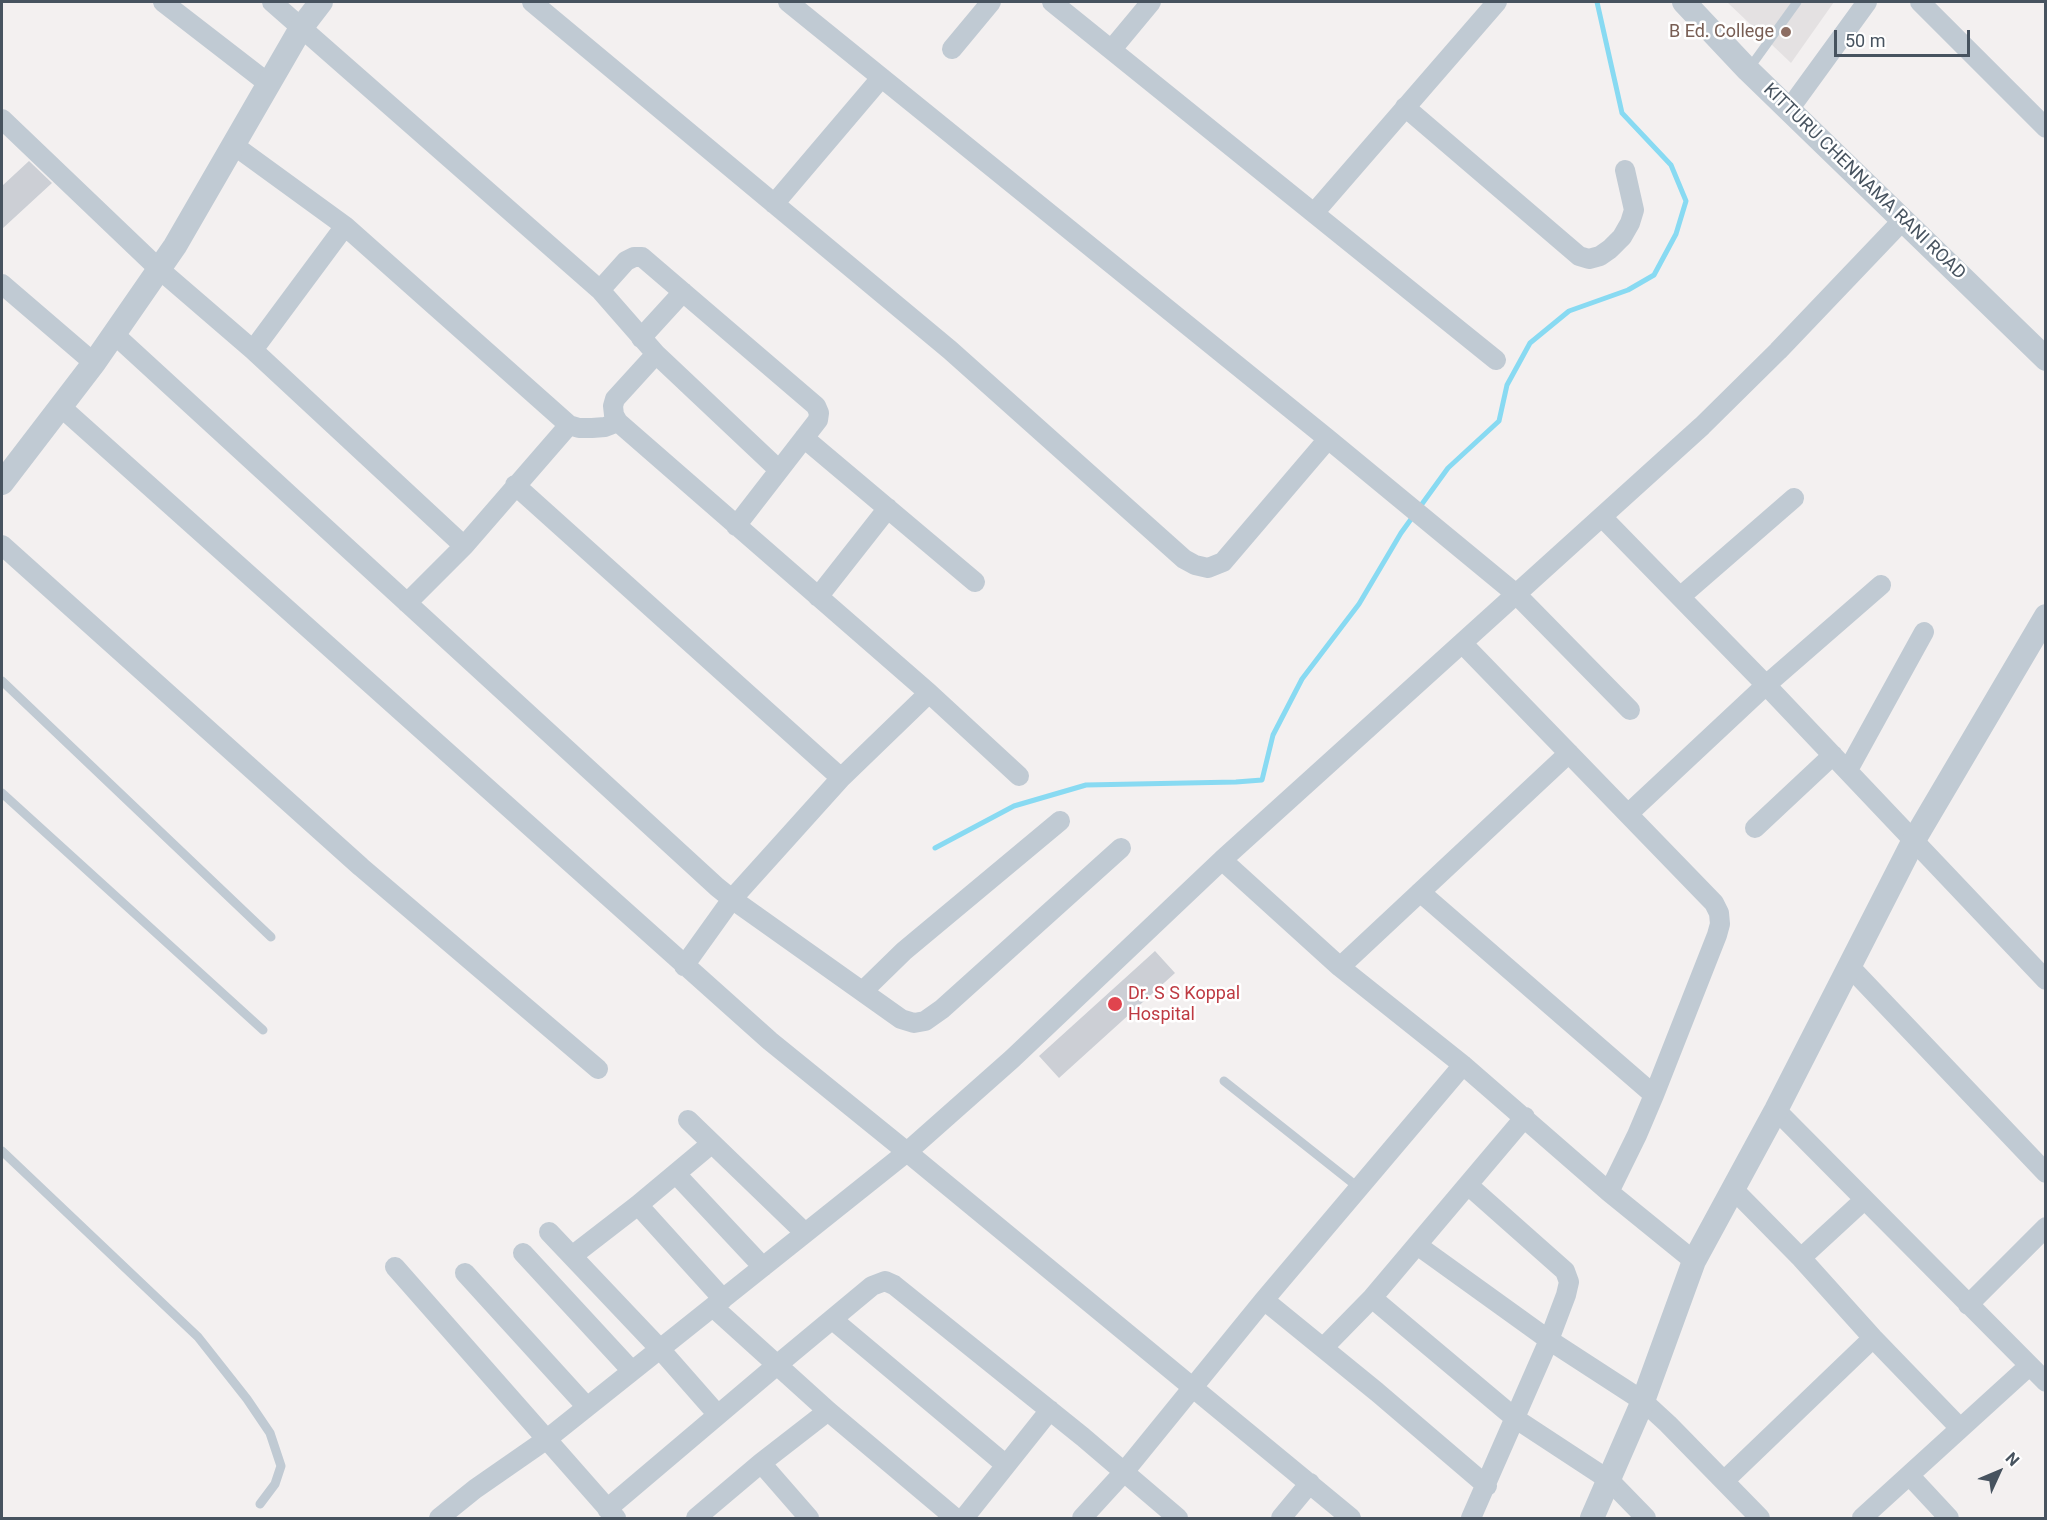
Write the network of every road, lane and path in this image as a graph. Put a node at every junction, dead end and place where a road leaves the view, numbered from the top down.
1 (164, 2) edge
2 (272, 2) edge
3 (321, 2) edge
4 (532, 2) edge
5 (788, 2) edge
6 (991, 2) edge
7 (1053, 2) edge
8 (1151, 2) edge
9 (1497, 2) edge
10 (1684, 2) edge
11 (1797, 2) edge
12 (1867, 2) edge
13 (1920, 2) edge
14 (302, 28) junction
15 (952, 49) dead end
16 (1112, 49) junction
17 (1748, 70) junction
18 (881, 78) junction
19 (269, 84) junction
20 (1405, 107) junction
21 (1790, 108) junction
22 (2, 119) edge
23 (2043, 121) edge
24 (235, 146) junction
25 (1625, 170) dead end
26 (774, 204) junction
27 (1314, 213) junction
28 (1903, 220) junction
29 (345, 226) junction
30 (159, 269) junction
31 (2, 284) edge
32 (600, 290) junction
33 (683, 292) junction
34 (114, 334) junction
35 (641, 338) junction
36 (253, 350) junction
37 (656, 354) junction
38 (2046, 359) edge
39 (1496, 360) dead end
40 (94, 363) junction
41 (61, 407) junction
42 (618, 422) junction
43 (569, 425) junction
44 (804, 438) junction
45 (1328, 439) junction
46 (778, 470) junction
47 (2, 483) edge
48 (516, 485) junction
49 (1794, 498) dead end
50 (888, 508) junction
51 (1602, 517) junction
52 (736, 526) junction
53 (2, 545) edge
54 (464, 546) junction
55 (975, 582) dead end
56 (1881, 585) dead end
57 (1516, 594) junction
58 (818, 597) junction
59 (1680, 597) junction
60 (407, 603) junction
61 (2046, 616) edge
62 (1924, 632) dead end
63 (1462, 643) junction
64 (2, 681) edge
65 (1766, 685) junction
66 (929, 693) junction
67 (1630, 710) dead end
68 (1569, 753) junction
69 (1833, 756) junction
70 (1848, 770) junction
71 (1019, 776) dead end
72 (842, 778) junction
73 (2, 794) edge
74 (1628, 814) junction
75 (1060, 821) dead end
76 (1755, 828) dead end
77 (1914, 840) junction
78 (1121, 848) dead end
79 (1222, 860) junction
80 (1420, 892) junction
81 (732, 899) junction
82 (270, 937) dead end
83 (684, 966) junction
84 (1340, 967) junction
85 (1851, 967) junction
86 (2046, 980) edge
87 (863, 991) junction
88 (263, 1030) dead end
89 (1463, 1065) junction
90 (598, 1069) dead end
91 (1224, 1081) dead end
92 (1654, 1095) junction
93 (1776, 1110) junction
94 (1525, 1118) junction
95 (688, 1120) dead end
96 (711, 1144) junction
97 (2, 1151) edge
98 (907, 1152) junction
99 (2046, 1173) edge
100 (676, 1174) junction
101 (1468, 1185) junction
102 (1359, 1188) junction
103 (1733, 1189) junction
104 (1609, 1192) junction
105 (1864, 1200) junction
106 (638, 1205) junction
107 (2046, 1227) edge
108 (549, 1232) dead end
109 (805, 1233) junction
110 (1417, 1245) junction
111 (523, 1253) dead end
112 (572, 1256) junction
113 (1801, 1258) junction
114 (1694, 1261) junction
115 (763, 1267) junction
116 (395, 1268) dead end
117 (465, 1273) dead end
118 (1372, 1298) junction
119 (1264, 1300) junction
120 (718, 1303) junction
121 (1968, 1305) junction
122 (833, 1320) junction
123 (1873, 1338) junction
124 (1549, 1340) junction
125 (1323, 1348) junction
126 (660, 1349) junction
127 (777, 1365) junction
128 (2028, 1366) junction
129 (632, 1371) junction
130 (2046, 1382) edge
131 (1193, 1387) junction
132 (1643, 1401) junction
133 (587, 1407) junction
134 (828, 1410) junction
135 (1050, 1410) junction
136 (718, 1415) junction
137 (1516, 1419) junction
138 (1960, 1428) junction
139 (547, 1440) junction
140 (761, 1463) junction
141 (1006, 1466) junction
142 (1124, 1472) junction
143 (1909, 1475) junction
144 (1609, 1480) junction
145 (1724, 1481) junction
146 (1310, 1483) junction
147 (1487, 1486) junction
148 (260, 1504) dead end
149 (718, 1511) edge
150 (612, 1514) edge
151 (439, 1518) edge
152 (696, 1518) edge
153 (809, 1518) edge
154 (955, 1518) edge
155 (964, 1518) edge
156 (1082, 1518) edge
157 (1178, 1518) edge
158 (1281, 1518) edge
159 (1351, 1518) edge
160 (1471, 1518) edge
161 (1592, 1518) edge
162 (1646, 1518) edge
163 (1760, 1518) edge
164 (1862, 1518) edge
165 (1949, 1518) edge

1 - 19 street
2 - 14 street
3 - 14 street
4 - 26 street
5 - 18 street
6 - 15 street
7 - 16 street
8 - 16 street
9 - 20 street
10 - 17 street, KITTURU CHENNAMA RANI ROAD
11 - 17 lane
12 - 21 street
13 - 23 street
14 - 19 street
14 - 32 street
16 - 27 street
17 - 21 street, KITTURU CHENNAMA RANI ROAD
18 - 26 street
18 - 45 street
19 - 24 street
20 - 25 street
20 - 27 street
21 - 28 street, KITTURU CHENNAMA RANI ROAD
22 - 30 street
24 - 29 street
24 - 30 street
26 - 45 street
27 - 39 street
28 - 38 street, KITTURU CHENNAMA RANI ROAD
28 - 51 street
29 - 36 street
29 - 43 street
30 - 34 street
30 - 36 street
31 - 40 street
32 - 33 street
32 - 35 street
33 - 35 street
33 - 44 street
34 - 40 street
34 - 60 street
35 - 37 street
36 - 54 street
37 - 42 street
37 - 46 street
40 - 41 street
41 - 47 street
41 - 83 street
42 - 43 street
42 - 52 street
43 - 48 street
44 - 46 street
44 - 50 street
45 - 57 street
46 - 52 street
48 - 54 street
48 - 72 street
49 - 59 street
50 - 55 street
50 - 58 street
51 - 57 street
51 - 59 street
52 - 58 street
53 - 90 street
54 - 60 street
56 - 65 street
57 - 63 street
57 - 67 street
58 - 66 street
59 - 65 street
60 - 81 street
61 - 77 street
62 - 70 street
63 - 68 street
63 - 79 street
64 - 82 lane
65 - 69 street
65 - 74 street
66 - 71 street
66 - 72 street
68 - 74 street
68 - 80 street
69 - 70 street
69 - 76 street
70 - 77 street
72 - 81 street
73 - 88 lane
74 - 92 street
75 - 87 street
77 - 85 street
77 - 86 street
78 - 87 street
79 - 84 street
79 - 98 street
80 - 84 street
80 - 92 street
81 - 83 street
81 - 87 street
83 - 98 street
84 - 89 street
85 - 93 street
85 - 99 street
89 - 94 street
89 - 102 street
91 - 102 lane
92 - 104 street
93 - 103 street
93 - 105 street
94 - 101 street
94 - 104 street
95 - 96 street
96 - 100 street
96 - 109 street
97 - 148 lane
98 - 109 street
98 - 131 street
100 - 106 street
100 - 115 street
101 - 110 street
101 - 124 street
102 - 119 street
103 - 113 street
103 - 114 street
104 - 114 street
105 - 113 street
105 - 121 street
106 - 112 street
106 - 120 street
107 - 121 street
108 - 112 street
109 - 115 street
110 - 118 street
110 - 124 street
111 - 129 street
112 - 126 street
113 - 123 street
114 - 132 street
115 - 120 street
116 - 139 street
117 - 133 street
118 - 125 street
118 - 137 street
119 - 125 street
119 - 131 street
120 - 126 street
120 - 127 street
121 - 128 street
122 - 127 street
122 - 135 street
122 - 141 street
123 - 138 street
123 - 145 street
124 - 132 street
124 - 137 street
125 - 147 street
126 - 129 street
126 - 136 street
127 - 134 street
127 - 136 street
128 - 130 street
128 - 138 street
129 - 133 street
131 - 142 street
131 - 146 street
132 - 144 street
132 - 145 street
133 - 139 street
134 - 140 street
134 - 154 street
135 - 141 street
135 - 142 street
136 - 150 street
137 - 144 street
137 - 147 street
138 - 143 street
139 - 150 street
139 - 151 street
140 - 149 street
140 - 153 street
141 - 155 street
142 - 156 street
142 - 157 street
143 - 164 street
143 - 165 street
144 - 161 street
144 - 162 street
145 - 163 street
146 - 158 street
146 - 159 street
147 - 160 street
149 - 152 street

